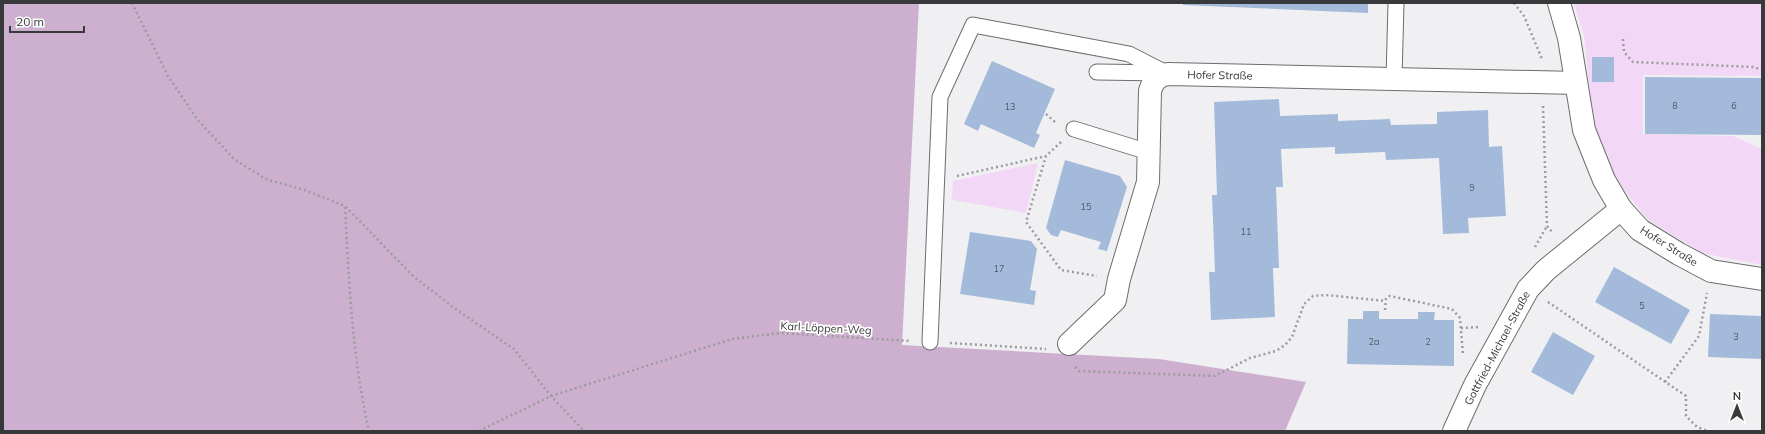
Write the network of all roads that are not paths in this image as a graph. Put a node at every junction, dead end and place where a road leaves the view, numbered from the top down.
1 (1396, 3) edge
2 (1559, 3) edge
3 (1097, 72) dead end
4 (1168, 74) junction
5 (1394, 79) junction
6 (1576, 83) junction
7 (1074, 129) road end
8 (1149, 151) junction
9 (1621, 209) junction
10 (1762, 279) edge
11 (930, 342) road end
12 (1069, 344) road end
13 (1454, 431) edge

1 - 5 lane
2 - 6 street, Hofer Straße
3 - 4 lane
4 - 5 street, Hofer Straße
4 - 8 street
4 - 11 lane
5 - 6 street, Hofer Straße
6 - 9 street, Hofer Straße
7 - 8 lane
8 - 12 street
9 - 10 street, Hofer Straße
9 - 13 street, Gottfried-Michael-Straße

